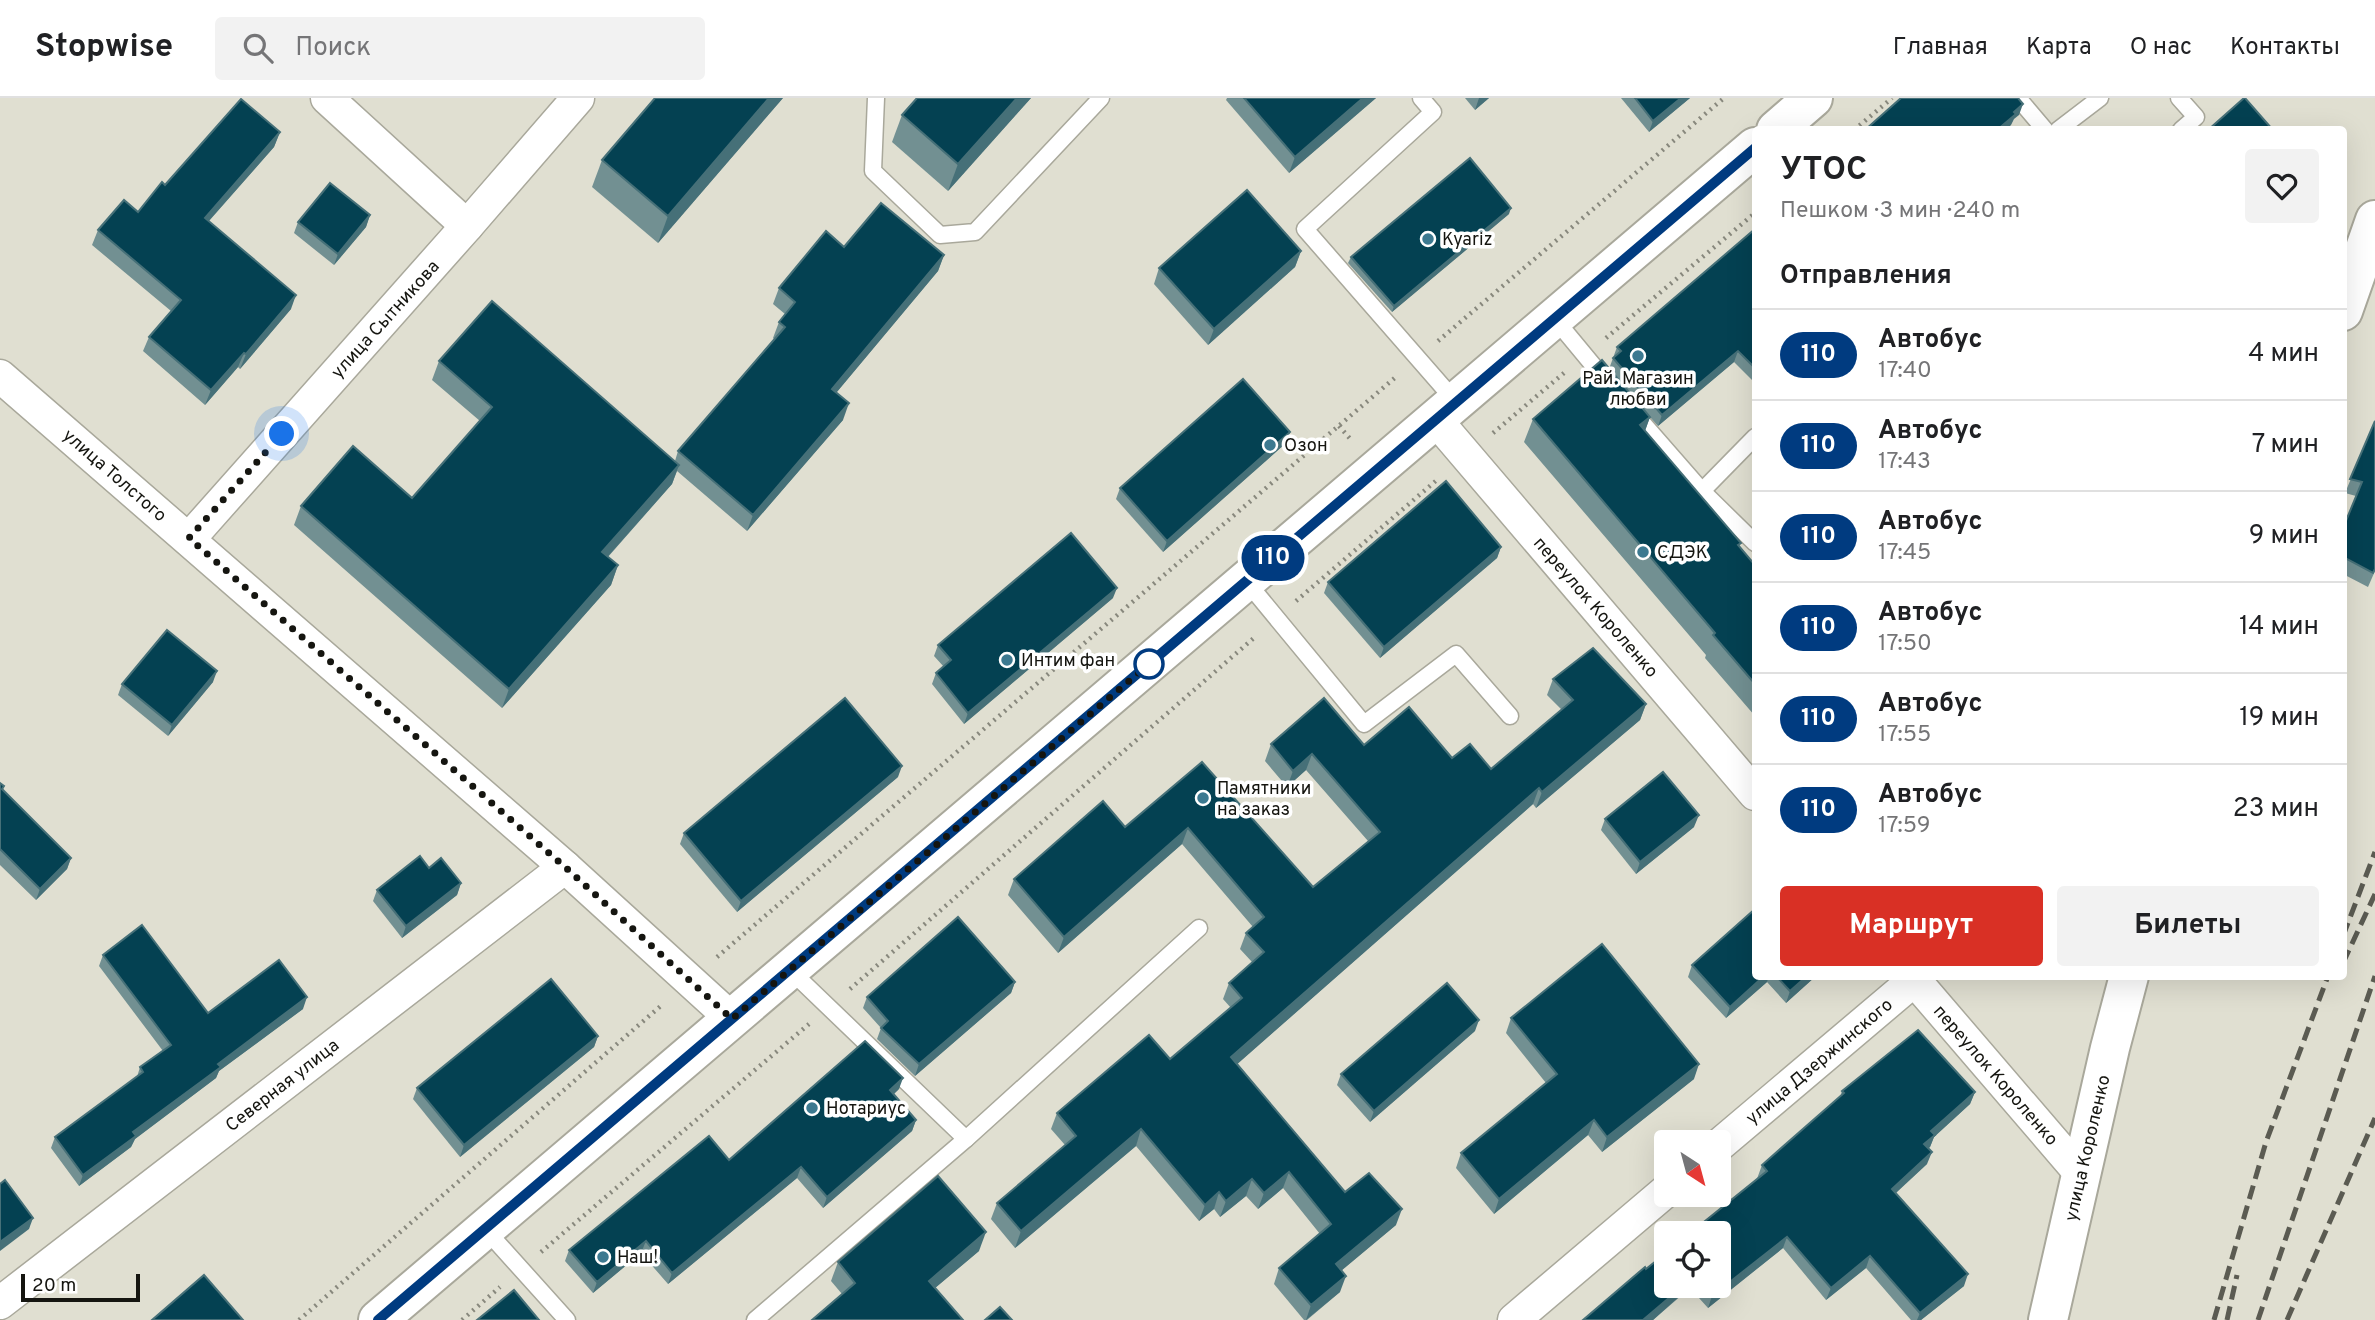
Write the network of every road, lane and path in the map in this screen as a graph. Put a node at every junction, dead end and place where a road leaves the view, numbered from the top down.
1 (327, 98) edge
2 (578, 98) edge
3 (876, 98) edge
4 (1101, 98) edge
5 (1421, 98) edge
6 (1724, 98) edge
7 (1813, 98) edge
8 (1892, 98) edge
9 (2018, 98) edge
10 (2100, 98) edge
11 (2179, 98) edge
12 (1781, 126) edge
13 (1859, 126) edge
14 (2042, 126) edge
15 (2063, 126) edge
16 (2186, 126) edge
17 (1752, 156) edge
18 (1752, 216) edge
19 (2375, 220) edge
20 (467, 226) junction
21 (2347, 300) edge
22 (1554, 318) junction
23 (1584, 356) junction
24 (1418, 358) junction
25 (0, 376) edge
26 (1446, 411) junction
27 (1752, 440) edge
28 (1466, 455) junction
29 (1702, 491) junction
30 (189, 538) junction
31 (1752, 540) edge
32 (1246, 581) junction
33 (1277, 618) junction
34 (1510, 716) dead end
35 (1752, 790) edge
36 (565, 867) junction
37 (1199, 928) dead end
38 (790, 970) junction
39 (1913, 980) edge
40 (1917, 980) edge
41 (2128, 980) edge
42 (690, 981) junction
43 (829, 1007) junction
44 (732, 1019) junction
45 (1731, 1135) edge
46 (966, 1139) junction
47 (2081, 1174) junction
48 (1654, 1201) edge
49 (485, 1229) junction
50 (522, 1269) junction
51 (0, 1304) edge
52 (299, 1320) edge
53 (378, 1320) edge
54 (461, 1320) edge
55 (567, 1320) edge
56 (755, 1320) edge
57 (1514, 1320) edge
58 (2048, 1320) edge

1 - 20 street
2 - 20 street, улица Сытникова
3 - 4 lane
5 - 24 lane
6 - 24 path
7 - 12 main road
8 - 13 path
9 - 14 lane
10 - 15 lane
11 - 16 lane
17 - 22 main road
18 - 23 path
19 - 21 main road
20 - 30 street, улица Сытникова
22 - 23 lane
22 - 26 main road
23 - 28 path
23 - 29 lane
24 - 26 lane
24 - 42 path
25 - 30 street, улица Толстого
26 - 28 street, переулок Короленко
26 - 32 main road
27 - 29 lane
28 - 33 path
28 - 35 street, переулок Короленко
29 - 31 lane
30 - 36 street, улица Толстого
32 - 33 lane
32 - 38 main road
33 - 34 lane
33 - 43 path
36 - 42 street, улица Толстого
36 - 51 street, Северная улица
37 - 46 lane
38 - 43 lane
38 - 44 main road
39 - 45 street, улица Дзержинского
40 - 47 street, переулок Короленко
41 - 47 main road, улица Короленко
42 - 44 street, улица Толстого
42 - 52 path
43 - 46 lane
43 - 50 path
44 - 49 main road
46 - 56 lane
47 - 58 main road, улица Короленко
48 - 57 street
49 - 50 lane
49 - 53 main road
50 - 54 path
50 - 55 lane

